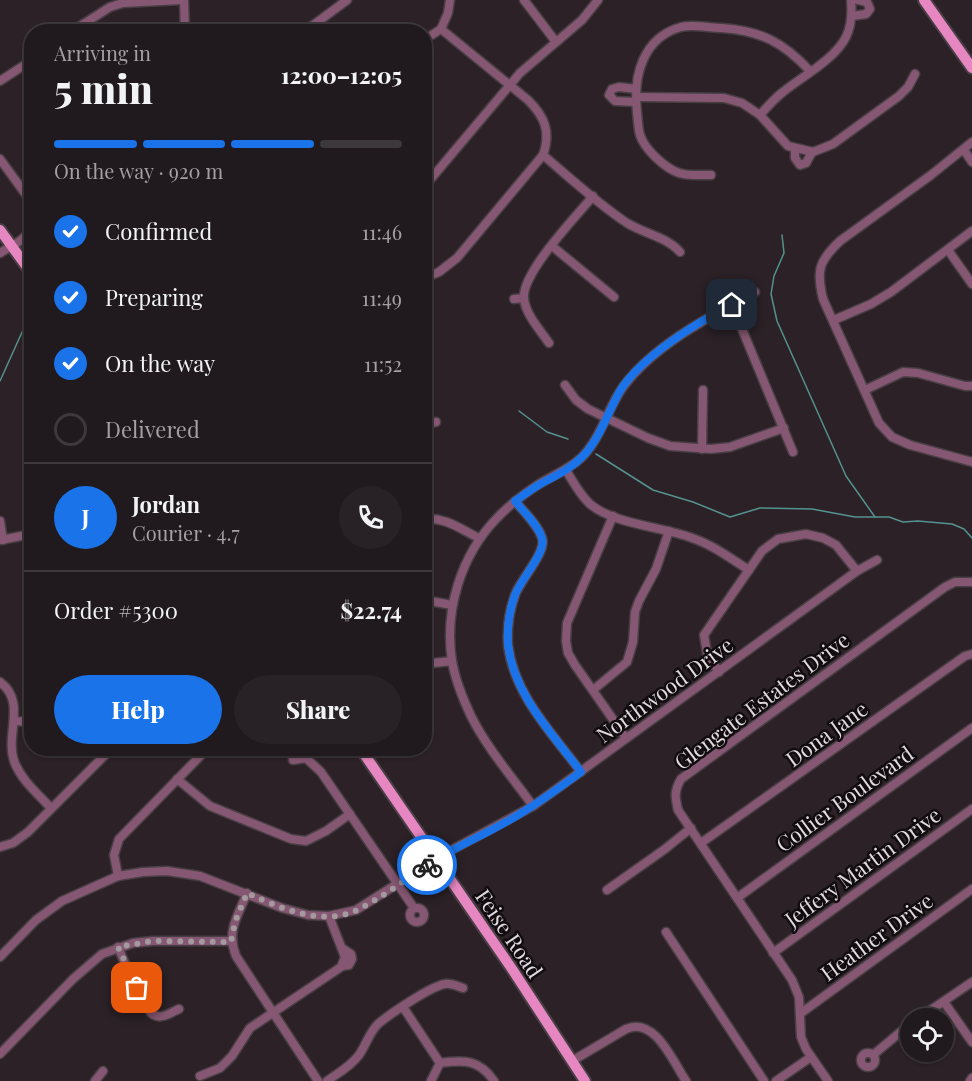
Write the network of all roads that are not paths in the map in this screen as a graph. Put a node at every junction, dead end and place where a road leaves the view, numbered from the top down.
1 (182, 0) edge
2 (347, 0) edge
3 (450, 0) edge
4 (524, 0) edge
5 (598, 0) edge
6 (851, 0) edge
7 (858, 0) edge
8 (924, 0) edge
9 (852, 16) junction
10 (84, 24) edge
11 (184, 24) edge
12 (315, 24) edge
13 (441, 29) junction
14 (432, 35) edge
15 (556, 42) junction
16 (24, 67) edge
17 (972, 68) edge
18 (810, 71) junction
19 (915, 74) dead end
20 (0, 81) edge
21 (509, 85) junction
22 (636, 96) junction
23 (760, 115) junction
24 (972, 141) edge
25 (795, 149) junction
26 (964, 150) junction
27 (812, 152) junction
28 (543, 155) junction
29 (0, 159) edge
30 (972, 162) edge
31 (711, 175) dead end
32 (432, 177) edge
33 (24, 192) edge
34 (593, 196) junction
35 (0, 230) edge
36 (972, 231) edge
37 (24, 237) edge
38 (12, 246) junction
39 (552, 246) junction
40 (948, 250) junction
41 (680, 252) dead end
42 (0, 253) edge
43 (24, 263) edge
44 (432, 275) edge
45 (972, 284) edge
46 (755, 292) dead end
47 (614, 297) dead end
48 (524, 298) junction
49 (514, 299) dead end
50 (732, 305) junction
51 (834, 320) junction
52 (549, 343) dead end
53 (565, 385) dead end
54 (972, 386) edge
55 (703, 390) dead end
56 (865, 390) junction
57 (607, 418) junction
58 (435, 422) dead end
59 (432, 423) edge
60 (784, 428) junction
61 (702, 449) junction
62 (793, 452) dead end
63 (972, 462) edge
64 (566, 470) junction
65 (515, 501) junction
66 (613, 516) junction
67 (432, 518) edge
68 (0, 521) edge
69 (669, 531) junction
70 (24, 536) edge
71 (479, 538) junction
72 (2, 540) edge
73 (877, 560) dead end
74 (749, 570) junction
75 (857, 572) junction
76 (972, 582) edge
77 (432, 601) edge
78 (452, 605) junction
79 (972, 654) edge
80 (452, 661) junction
81 (432, 663) edge
82 (719, 672) junction
83 (0, 682) edge
84 (593, 690) junction
85 (14, 721) junction
86 (24, 722) edge
87 (972, 728) edge
88 (626, 738) junction
89 (104, 756) edge
90 (200, 756) edge
91 (365, 756) edge
92 (293, 760) dead end
93 (581, 772) junction
94 (177, 779) junction
95 (533, 806) junction
96 (51, 808) junction
97 (972, 809) edge
98 (350, 814) junction
99 (691, 828) junction
100 (701, 843) junction
101 (0, 847) edge
102 (436, 859) junction
103 (118, 876) junction
104 (398, 885) junction
105 (972, 889) edge
106 (607, 890) dead end
107 (247, 893) junction
108 (737, 898) junction
109 (414, 908) dead end
110 (329, 916) junction
111 (666, 932) dead end
112 (231, 942) junction
113 (118, 947) junction
114 (773, 953) junction
115 (0, 957) edge
116 (972, 982) edge
117 (463, 988) dead end
118 (944, 1002) junction
119 (403, 1007) junction
120 (935, 1008) edge
121 (179, 1009) dead end
122 (273, 1012) junction
123 (801, 1013) junction
124 (900, 1032) edge
125 (972, 1042) edge
126 (0, 1054) edge
127 (873, 1055) dead end
128 (811, 1057) junction
129 (572, 1061) junction
130 (440, 1063) junction
131 (103, 1071) dead end
132 (200, 1076) dead end
133 (95, 1081) edge
134 (318, 1081) edge
135 (327, 1081) edge
136 (431, 1081) edge
137 (494, 1081) edge
138 (585, 1081) edge
139 (686, 1081) edge
140 (764, 1081) edge
141 (776, 1081) edge
142 (828, 1081) edge

1 - 10 street
1 - 11 street
2 - 12 street
3 - 13 street
4 - 15 street
5 - 15 street
6 - 9 street
7 - 9 street
8 - 17 main road
9 - 18 street
13 - 14 street
13 - 21 street
15 - 21 street
16 - 20 street
18 - 22 street
18 - 23 street
19 - 27 street
21 - 28 street
21 - 32 street
22 - 23 street
22 - 31 street
23 - 25 street
24 - 26 street
25 - 27 street
25 - 27 street
26 - 30 street
26 - 51 street
28 - 34 street
28 - 44 street
29 - 33 street
34 - 39 street
34 - 41 street
35 - 38 main road
36 - 40 street
37 - 38 street
38 - 42 street
38 - 43 main road
39 - 47 street
39 - 48 street
40 - 45 street
40 - 51 street
46 - 50 street
48 - 49 street
48 - 52 street
50 - 57 street
50 - 60 street
51 - 56 street
53 - 57 street
54 - 56 street
55 - 61 street
56 - 63 street
57 - 61 street
57 - 64 street
58 - 59 street
60 - 61 street
60 - 62 street
64 - 65 street
64 - 66 street
65 - 71 street
65 - 93 street
66 - 69 street
66 - 84 street
67 - 71 street
68 - 72 street
69 - 74 street
69 - 84 street
70 - 72 street
71 - 78 street
73 - 75 street, Northwood Drive
74 - 75 street
74 - 82 street
75 - 82 street, Northwood Drive
76 - 99 street, Glengate Estates Drive
77 - 78 street
78 - 80 street
79 - 100 street, Dona Jane
80 - 81 street
80 - 95 street
82 - 88 street, Northwood Drive
83 - 85 street
84 - 88 street
85 - 86 street
85 - 96 street
87 - 108 street, Collier Boulevard
88 - 93 street, Northwood Drive
89 - 96 street
90 - 94 street
91 - 102 main road, Feise Road
92 - 98 street
93 - 95 street, Northwood Drive
94 - 98 street
94 - 103 street
95 - 102 street, Northwood Drive
96 - 101 street
97 - 114 street, Jeffery Martin Drive
98 - 104 street
99 - 100 street, Glengate Estates Drive
99 - 106 street
100 - 108 street, Glengate Estates Drive
102 - 104 street, Northwood Drive
102 - 129 main road, Feise Road
103 - 107 street
103 - 115 street
104 - 109 street
104 - 110 street, Northwood Drive
105 - 123 street, Heather Drive
107 - 110 street
107 - 112 street
108 - 114 street, Glengate Estates Drive
110 - 122 street
111 - 140 street
112 - 113 street
112 - 122 street
113 - 121 street
113 - 126 street
114 - 123 street, Glengate Estates Drive
116 - 118 street
117 - 119 street
118 - 120 street
118 - 125 street
119 - 130 street
119 - 135 street
122 - 132 street
122 - 134 street
123 - 128 street, Glengate Estates Drive
124 - 127 street
128 - 141 street
128 - 142 street, Glengate Estates Drive
129 - 138 main road, Feise Road
129 - 139 street
130 - 136 street
130 - 137 street
131 - 133 street

